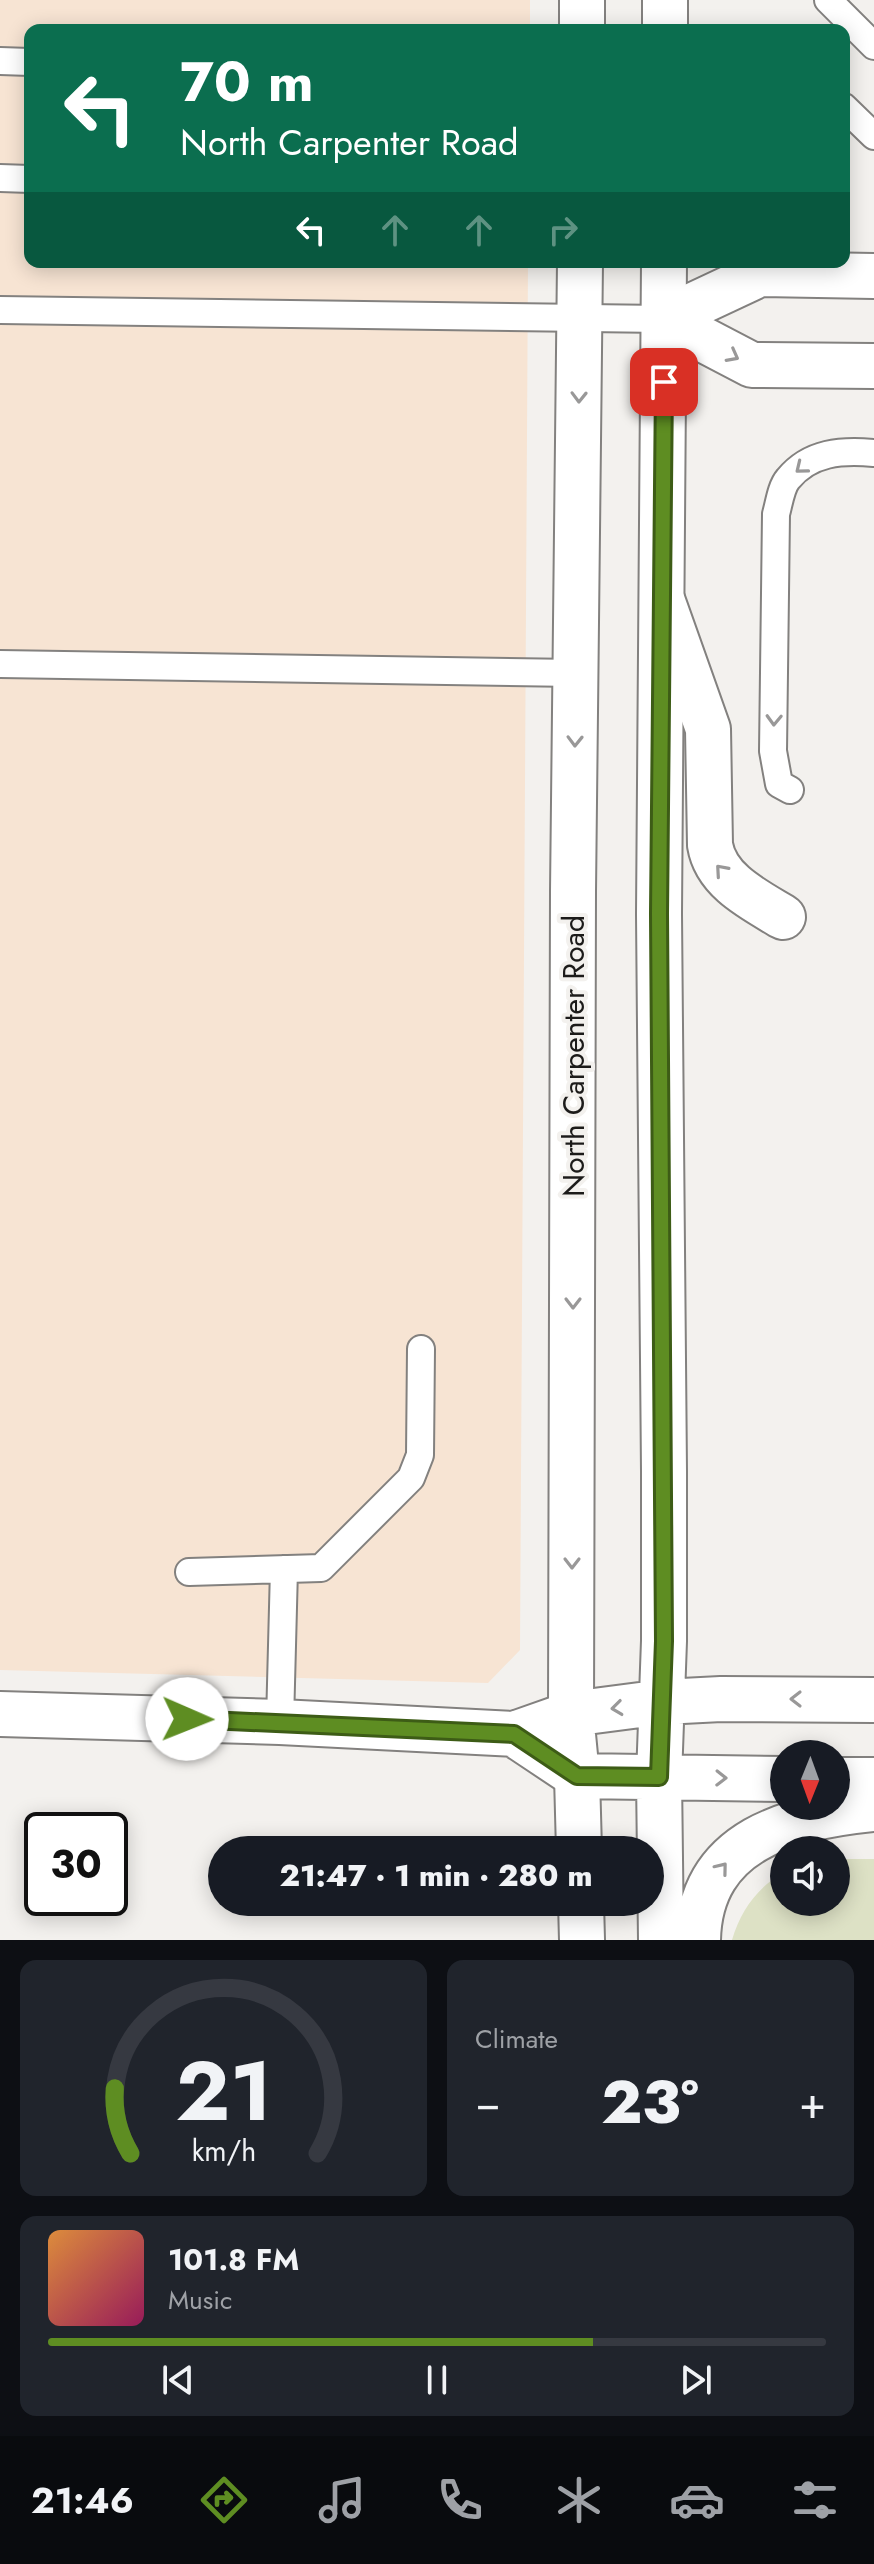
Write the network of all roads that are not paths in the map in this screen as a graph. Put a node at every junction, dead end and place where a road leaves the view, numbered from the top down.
1 (582, 0) edge
2 (665, 0) edge
3 (828, 0) edge
4 (582, 24) edge
5 (665, 24) edge
6 (874, 46) edge
7 (0, 61) edge
8 (24, 62) edge
9 (850, 113) edge
10 (874, 136) edge
11 (0, 178) edge
12 (24, 179) edge
13 (580, 268) edge
14 (664, 268) edge
15 (874, 276) edge
16 (0, 310) edge
17 (580, 319) junction
18 (664, 319) junction
19 (874, 366) edge
20 (874, 453) edge
21 (663, 600) junction
22 (0, 664) edge
23 (576, 673) junction
24 (790, 790) dead end
25 (783, 917) dead end
26 (421, 1349) dead end
27 (284, 1569) junction
28 (189, 1572) dead end
29 (874, 1700) edge
30 (663, 1702) junction
31 (0, 1714) edge
32 (571, 1714) junction
33 (280, 1722) junction
34 (514, 1734) junction
35 (577, 1776) junction
36 (659, 1777) junction
37 (770, 1779) edge
38 (850, 1780) edge
39 (874, 1780) edge
40 (874, 1809) edge
41 (579, 1836) edge
42 (581, 1916) edge
43 (582, 1940) edge
44 (661, 1940) edge
45 (698, 1940) edge

1 - 4 main road
2 - 5 main road
3 - 6 lane
7 - 8 lane
9 - 10 lane
11 - 12 lane
13 - 17 main road, North Carpenter Road
14 - 18 main road
15 - 18 main road
16 - 17 lane
17 - 18 lane
17 -> 23 main road, North Carpenter Road
18 -> 19 main road
18 - 21 main road
20 -> 24 lane
25 -> 21 main road
21 - 30 main road
22 - 23 lane
23 -> 32 main road, North Carpenter Road
26 - 27 lane
27 - 28 lane
27 - 33 lane
29 -> 30 main road
30 -> 32 main road
30 - 36 main road
31 - 33 main road
32 - 34 main road
32 - 35 main road, North Carpenter Road
33 - 34 main road
34 - 35 main road
35 - 36 main road
35 - 41 main road, North Carpenter Road
36 -> 37 main road
36 - 44 main road
38 - 39 main road
45 -> 40 main road
42 - 43 main road

